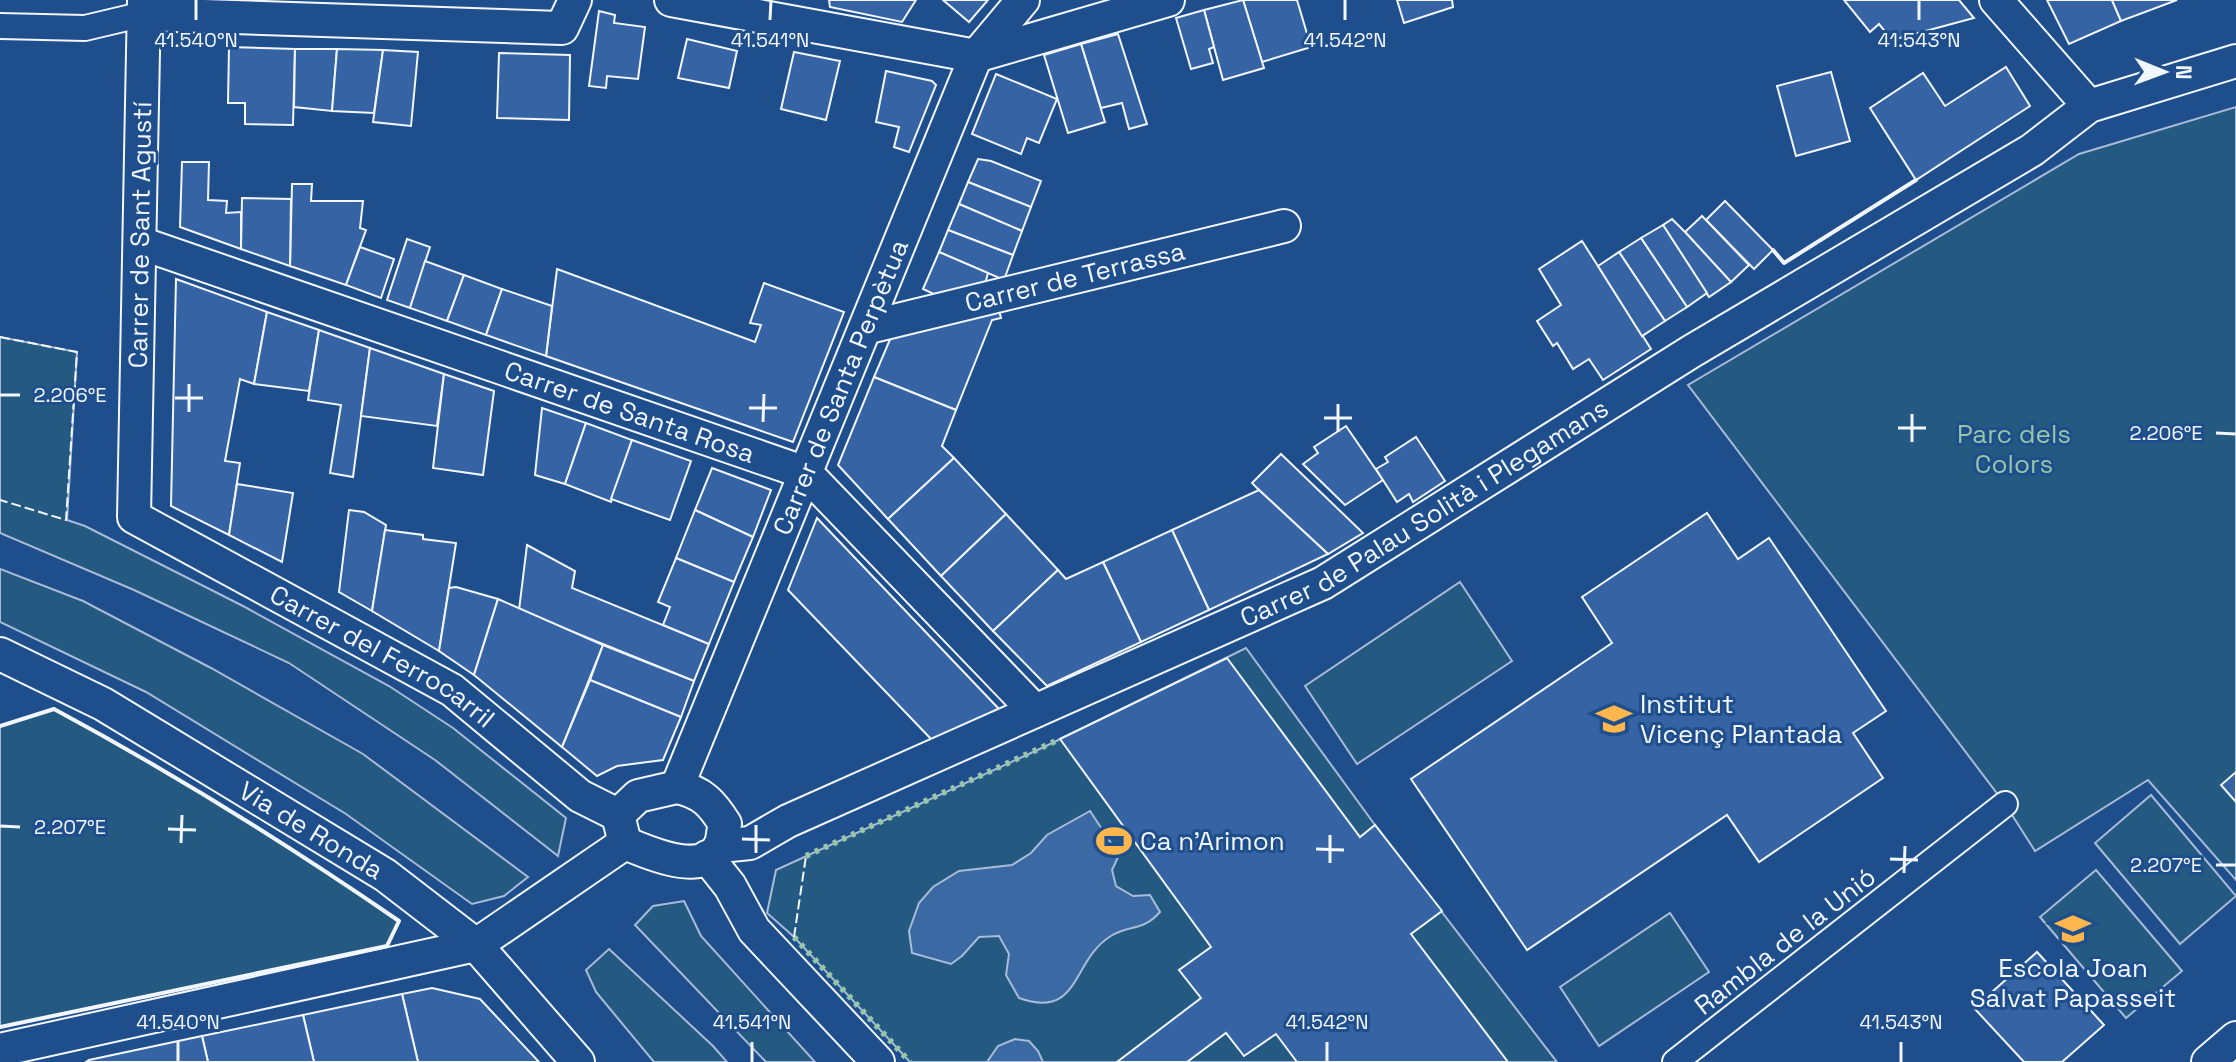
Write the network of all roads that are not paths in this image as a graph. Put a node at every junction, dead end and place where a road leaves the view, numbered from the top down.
1 (575, 0) edge
2 (671, 0) edge
3 (1023, 0) edge
4 (1168, 0) edge
5 (1996, 0) edge
6 (144, 7) edge
7 (802, 11) edge
8 (0, 26) edge
9 (976, 56) junction
10 (2236, 61) edge
11 (2089, 106) junction
12 (1284, 226) dead end
13 (140, 243) junction
14 (865, 328) junction
15 (806, 473) junction
16 (134, 517) joint
17 (0, 654) edge
18 (1035, 711) junction
19 (677, 787) junction
20 (2005, 804) dead end
21 (622, 829) junction
22 (714, 852) junction
23 (476, 945) junction
24 (0, 1050) edge
25 (60, 1050) edge
26 (578, 1062) edge
27 (878, 1062) edge
28 (1675, 1062) edge

1 - 6 street
2 - 7 street
3 - 9 street, Carrer de Santa Perpètua
4 - 9 street
5 - 11 street
6 - 8 street
6 - 13 street, Carrer de Sant Agustí
7 - 9 street
9 - 14 street, Carrer de Santa Perpètua
10 - 11 street
11 - 18 street, Carrer de Palau Solità i Plegamans
12 - 14 street, Carrer de Terrassa
13 - 15 street, Carrer de Santa Rosa
13 - 16 street, Carrer de Sant Agustí
14 - 15 street, Carrer de Santa Perpètua
15 - 18 street, Carrer de Santa Rosa
15 - 19 street, Carrer de Santa Perpètua
16 - 21 street, Carrer del Ferrocarril
17 - 23 street, Via de Ronda
18 - 22 street, Carrer de Palau Solità i Plegamans
19 - 21 street
19 - 22 street
20 - 28 street, Rambla de la Unió
21 - 22 street
21 - 23 street
22 - 27 street
23 - 25 street
23 - 26 street, Via de Ronda
24 - 25 street

